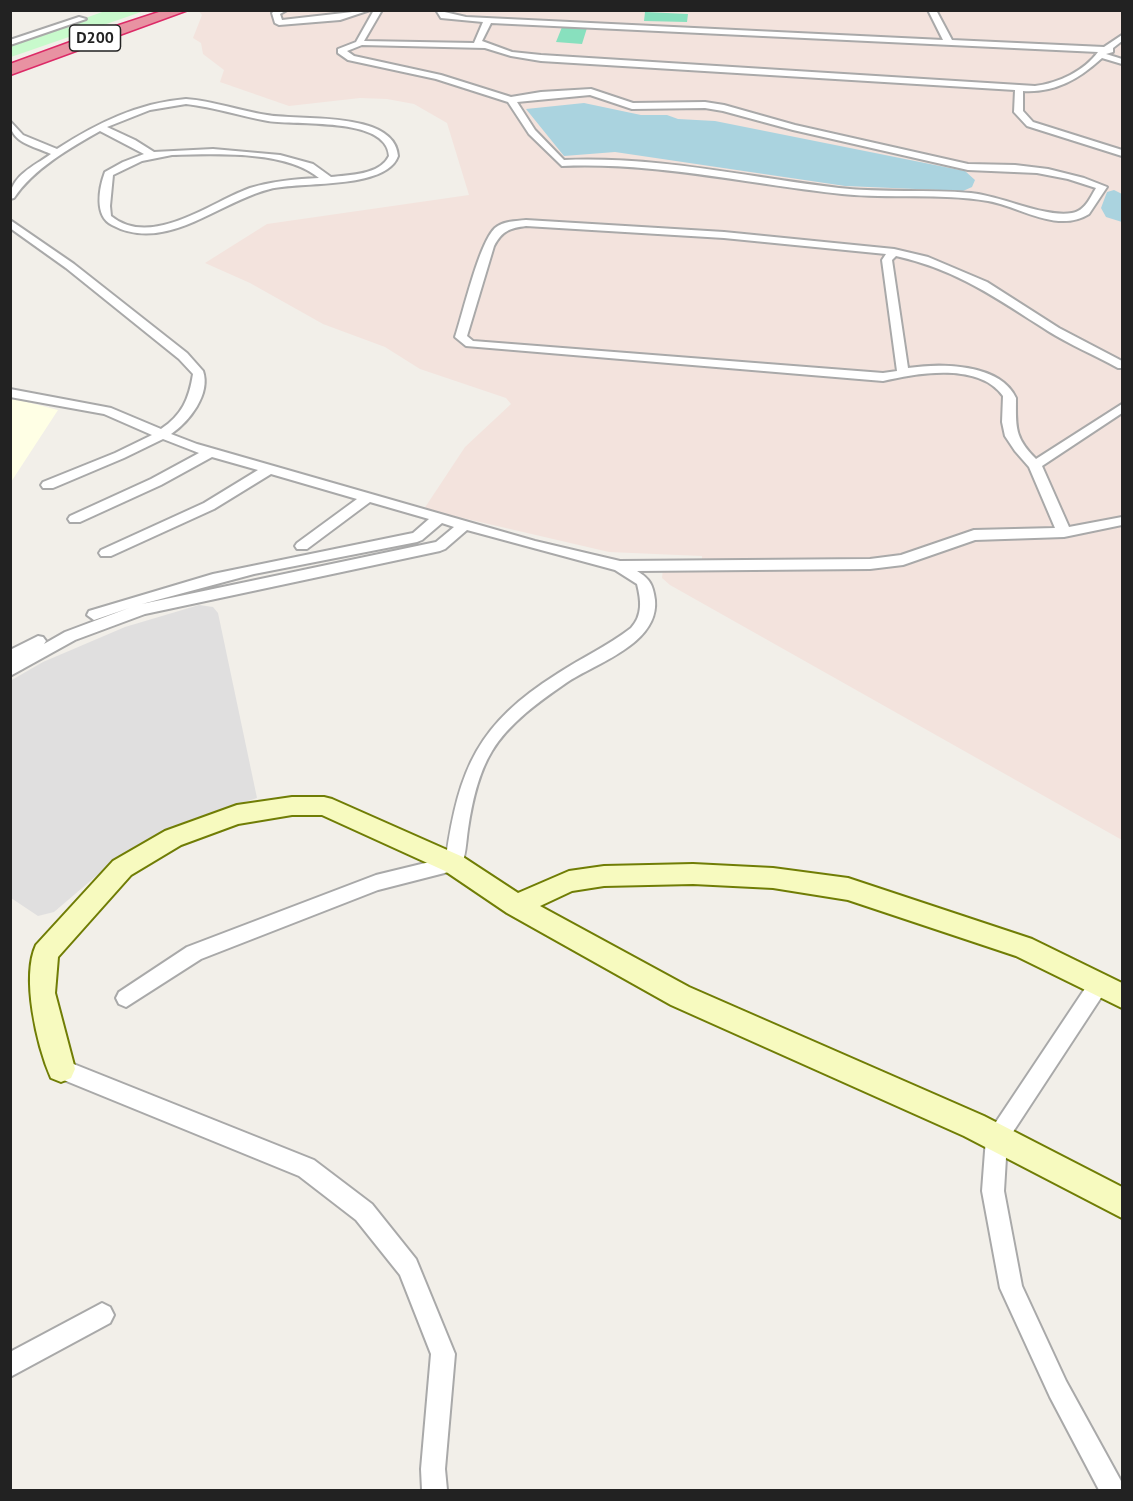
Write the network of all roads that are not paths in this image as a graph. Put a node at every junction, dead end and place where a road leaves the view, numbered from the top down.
1 (159, 10) edge
2 (181, 10) edge
3 (283, 10) edge
4 (366, 10) edge
5 (378, 10) edge
6 (440, 10) edge
7 (932, 10) edge
8 (73, 15) dead end
9 (488, 20) junction
10 (1122, 37) edge
11 (948, 41) junction
12 (10, 43) edge
13 (361, 43) junction
14 (482, 46) junction
15 (1122, 50) edge
16 (1102, 52) junction
17 (10, 62) edge
18 (1122, 62) edge
19 (10, 70) edge
20 (1019, 88) junction
21 (511, 100) junction
22 (10, 124) edge
23 (101, 128) junction
24 (58, 153) junction
25 (1122, 153) edge
26 (152, 155) junction
27 (990, 177) junction
28 (329, 180) junction
29 (10, 196) edge
30 (990, 198) junction
31 (10, 223) edge
32 (894, 252) junction
33 (1122, 365) edge
34 (903, 373) junction
35 (10, 393) edge
36 (1122, 408) edge
37 (163, 435) junction
38 (211, 452) junction
39 (1035, 465) junction
40 (269, 469) junction
41 (48, 485) dead end
42 (368, 497) junction
43 (439, 518) junction
44 (75, 519) dead end
45 (1122, 521) edge
46 (464, 525) junction
47 (1064, 532) junction
48 (302, 546) dead end
49 (106, 553) dead end
50 (620, 566) junction
51 (10, 657) edge
52 (10, 670) edge
53 (454, 864) junction
54 (516, 905) junction
55 (1099, 984) junction
56 (1122, 996) edge
57 (126, 998) dead end
58 (61, 1069) joint
59 (997, 1138) junction
60 (1122, 1203) edge
61 (102, 1315) dead end
62 (10, 1365) edge
63 (435, 1491) edge
64 (1112, 1491) edge

1 - 17 highway, D200
2 - 19 highway, D200
3 - 4 street
5 - 13 street
6 - 9 street
7 - 11 street
8 - 12 street
9 - 11 street
9 - 14 street
10 - 16 street
11 - 16 street
13 - 14 street
13 - 21 street
14 - 20 street
15 - 16 street
16 - 18 street
16 - 20 street
20 - 25 street
21 - 27 street
21 - 30 street
22 - 24 street
23 - 24 street
23 - 26 street
23 - 28 street
24 - 29 street
26 - 28 street
26 - 28 street
27 - 30 street
27 - 30 street
31 - 37 street
32 - 33 street
32 - 34 street
32 - 34 street
34 - 39 street
35 - 37 street
36 - 39 street
37 - 38 street
37 - 41 street
38 - 40 street
38 - 44 street
39 - 47 street
40 - 42 street
40 - 49 street
42 - 43 street
42 - 48 street
43 - 46 street
43 - 51 street
45 - 47 street
46 - 50 street
46 - 52 street
47 - 50 street
50 - 53 street
53 - 54 street
53 - 57 street
53 - 58 street
54 - 55 street
54 - 59 street
55 - 56 street
55 - 59 street
58 - 63 street
59 - 60 street
59 - 64 street
61 - 62 street

